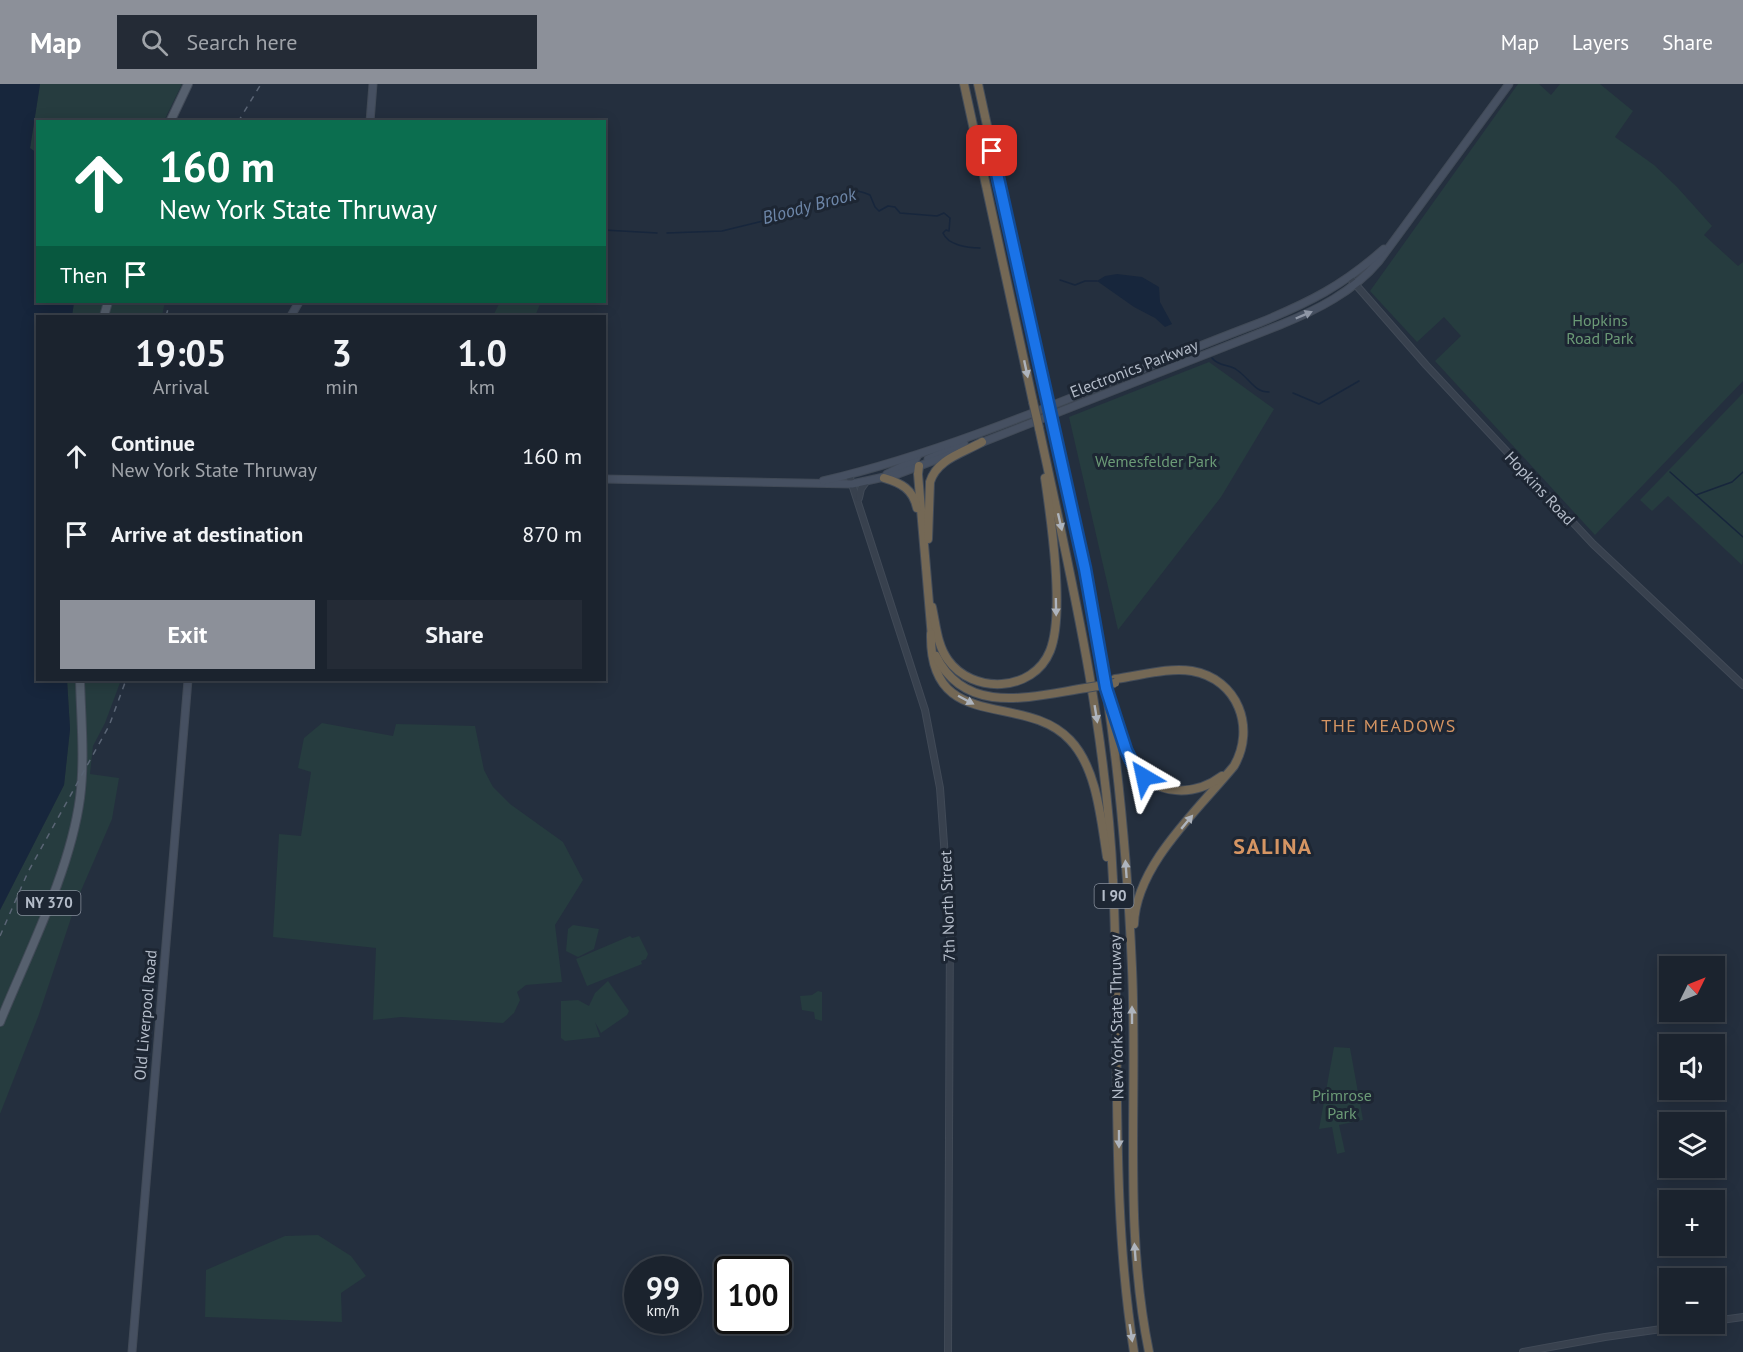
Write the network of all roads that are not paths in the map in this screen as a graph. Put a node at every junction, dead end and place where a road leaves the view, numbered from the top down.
1 (188, 84) edge
2 (373, 84) edge
3 (964, 84) edge
4 (978, 84) edge
5 (1509, 84) edge
6 (171, 120) edge
7 (370, 120) edge
8 (1353, 281) junction
9 (1284, 313) junction
10 (1259, 323) junction
11 (1258, 333) junction
12 (1212, 352) junction
13 (1001, 424) junction
14 (982, 442) junction
15 (1042, 445) junction
16 (920, 454) junction
17 (919, 466) junction
18 (849, 475) junction
19 (606, 478) edge
20 (884, 478) junction
21 (870, 481) junction
22 (812, 483) junction
23 (852, 484) junction
24 (859, 505) junction
25 (925, 541) junction
26 (932, 607) junction
27 (931, 634) junction
28 (80, 681) edge
29 (188, 681) edge
30 (1115, 681) junction
31 (1743, 685) edge
32 (1086, 686) junction
33 (1106, 688) junction
34 (1114, 910) junction
35 (1132, 970) junction
36 (0, 1022) edge
37 (1743, 1317) edge
38 (1725, 1319) edge
39 (1659, 1329) edge
40 (132, 1352) edge
41 (948, 1352) edge
42 (1134, 1352) edge
43 (1149, 1352) edge
44 (1523, 1352) edge

1 - 6 main road
2 - 7 main road
3 -> 15 highway, New York State Thruway / I 90, bridge
4 - 33 highway, New York State Thruway / I 90, bridge
5 - 8 main road
8 - 9 main road, Electronics Parkway
11 -> 8 main road, Electronics Parkway
8 - 31 street, Hopkins Road
9 - 10 main road, Electronics Parkway
9 - 11 main road
10 - 12 main road
10 - 13 main road, Electronics Parkway
11 - 12 main road, Electronics Parkway
12 - 14 main road, Electronics Parkway
13 - 16 main road, Electronics Parkway
13 - 17 main road
14 - 17 main road, Electronics Parkway
14 - 25 highway
15 -> 26 highway
15 -> 34 highway, New York State Thruway / I 90
16 - 17 main road
16 - 18 main road, Electronics Parkway
16 - 21 main road
17 - 20 main road, Electronics Parkway
17 - 25 highway
18 - 22 main road, Electronics Parkway
18 - 23 street, 7th North Street
19 - 22 main road, Electronics Parkway
20 - 21 main road, Electronics Parkway
20 - 25 highway
21 - 23 main road, Electronics Parkway
21 - 24 street
22 - 23 main road, Electronics Parkway
23 - 24 street, 7th North Street
24 - 41 street, 7th North Street
25 - 26 highway
25 - 27 highway
26 - 32 highway
27 - 32 highway
27 -> 34 highway
28 - 36 main road, NY 370
29 - 40 main road, Old Liverpool Road
30 - 32 highway, bridge
30 - 33 highway
35 -> 30 highway
35 -> 33 highway, New York State Thruway / I 90
34 -> 42 highway, New York State Thruway / I 90
43 -> 35 highway, New York State Thruway / I 90
37 - 38 street
39 - 44 street

